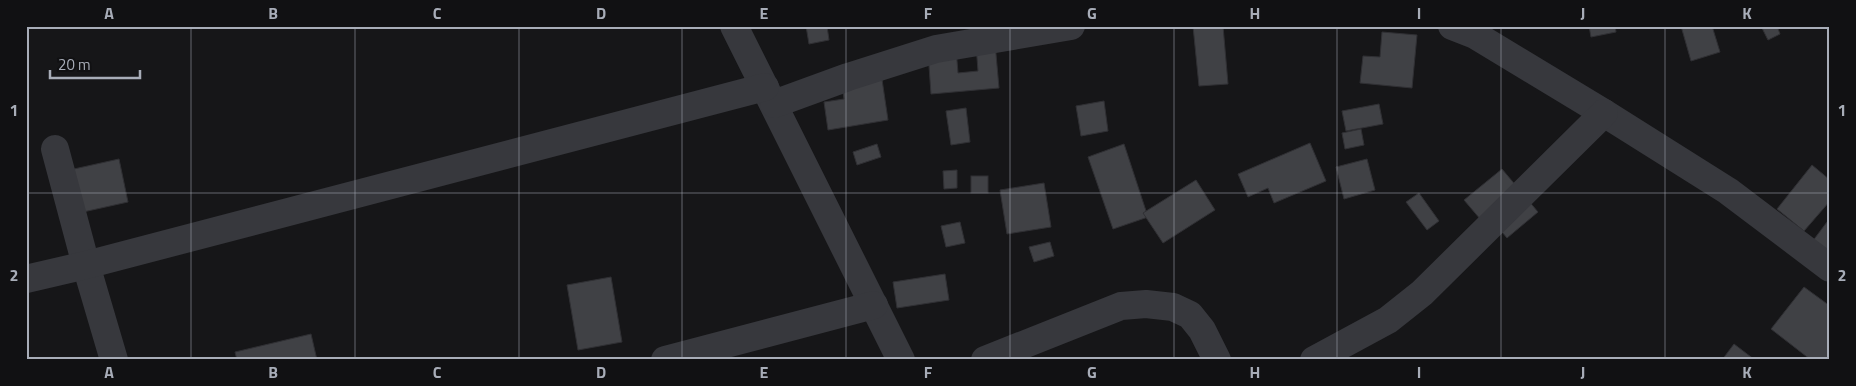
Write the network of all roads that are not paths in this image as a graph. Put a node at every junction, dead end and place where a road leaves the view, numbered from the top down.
1 (734, 26) edge
2 (1071, 26) edge
3 (1452, 26) edge
4 (769, 95) junction
5 (1604, 113) junction
6 (54, 149) dead end
7 (86, 265) junction
8 (1830, 268) edge
9 (26, 279) edge
10 (874, 304) junction
11 (114, 360) edge
12 (665, 360) edge
13 (901, 360) edge
14 (985, 360) edge
15 (1217, 360) edge
16 (1314, 360) edge

1 - 4 street
2 - 4 street
3 - 5 street
4 - 7 street
4 - 10 street
5 - 8 street
5 - 16 street
6 - 7 street
7 - 9 street
7 - 11 street
10 - 12 street
10 - 13 street
14 - 15 street

